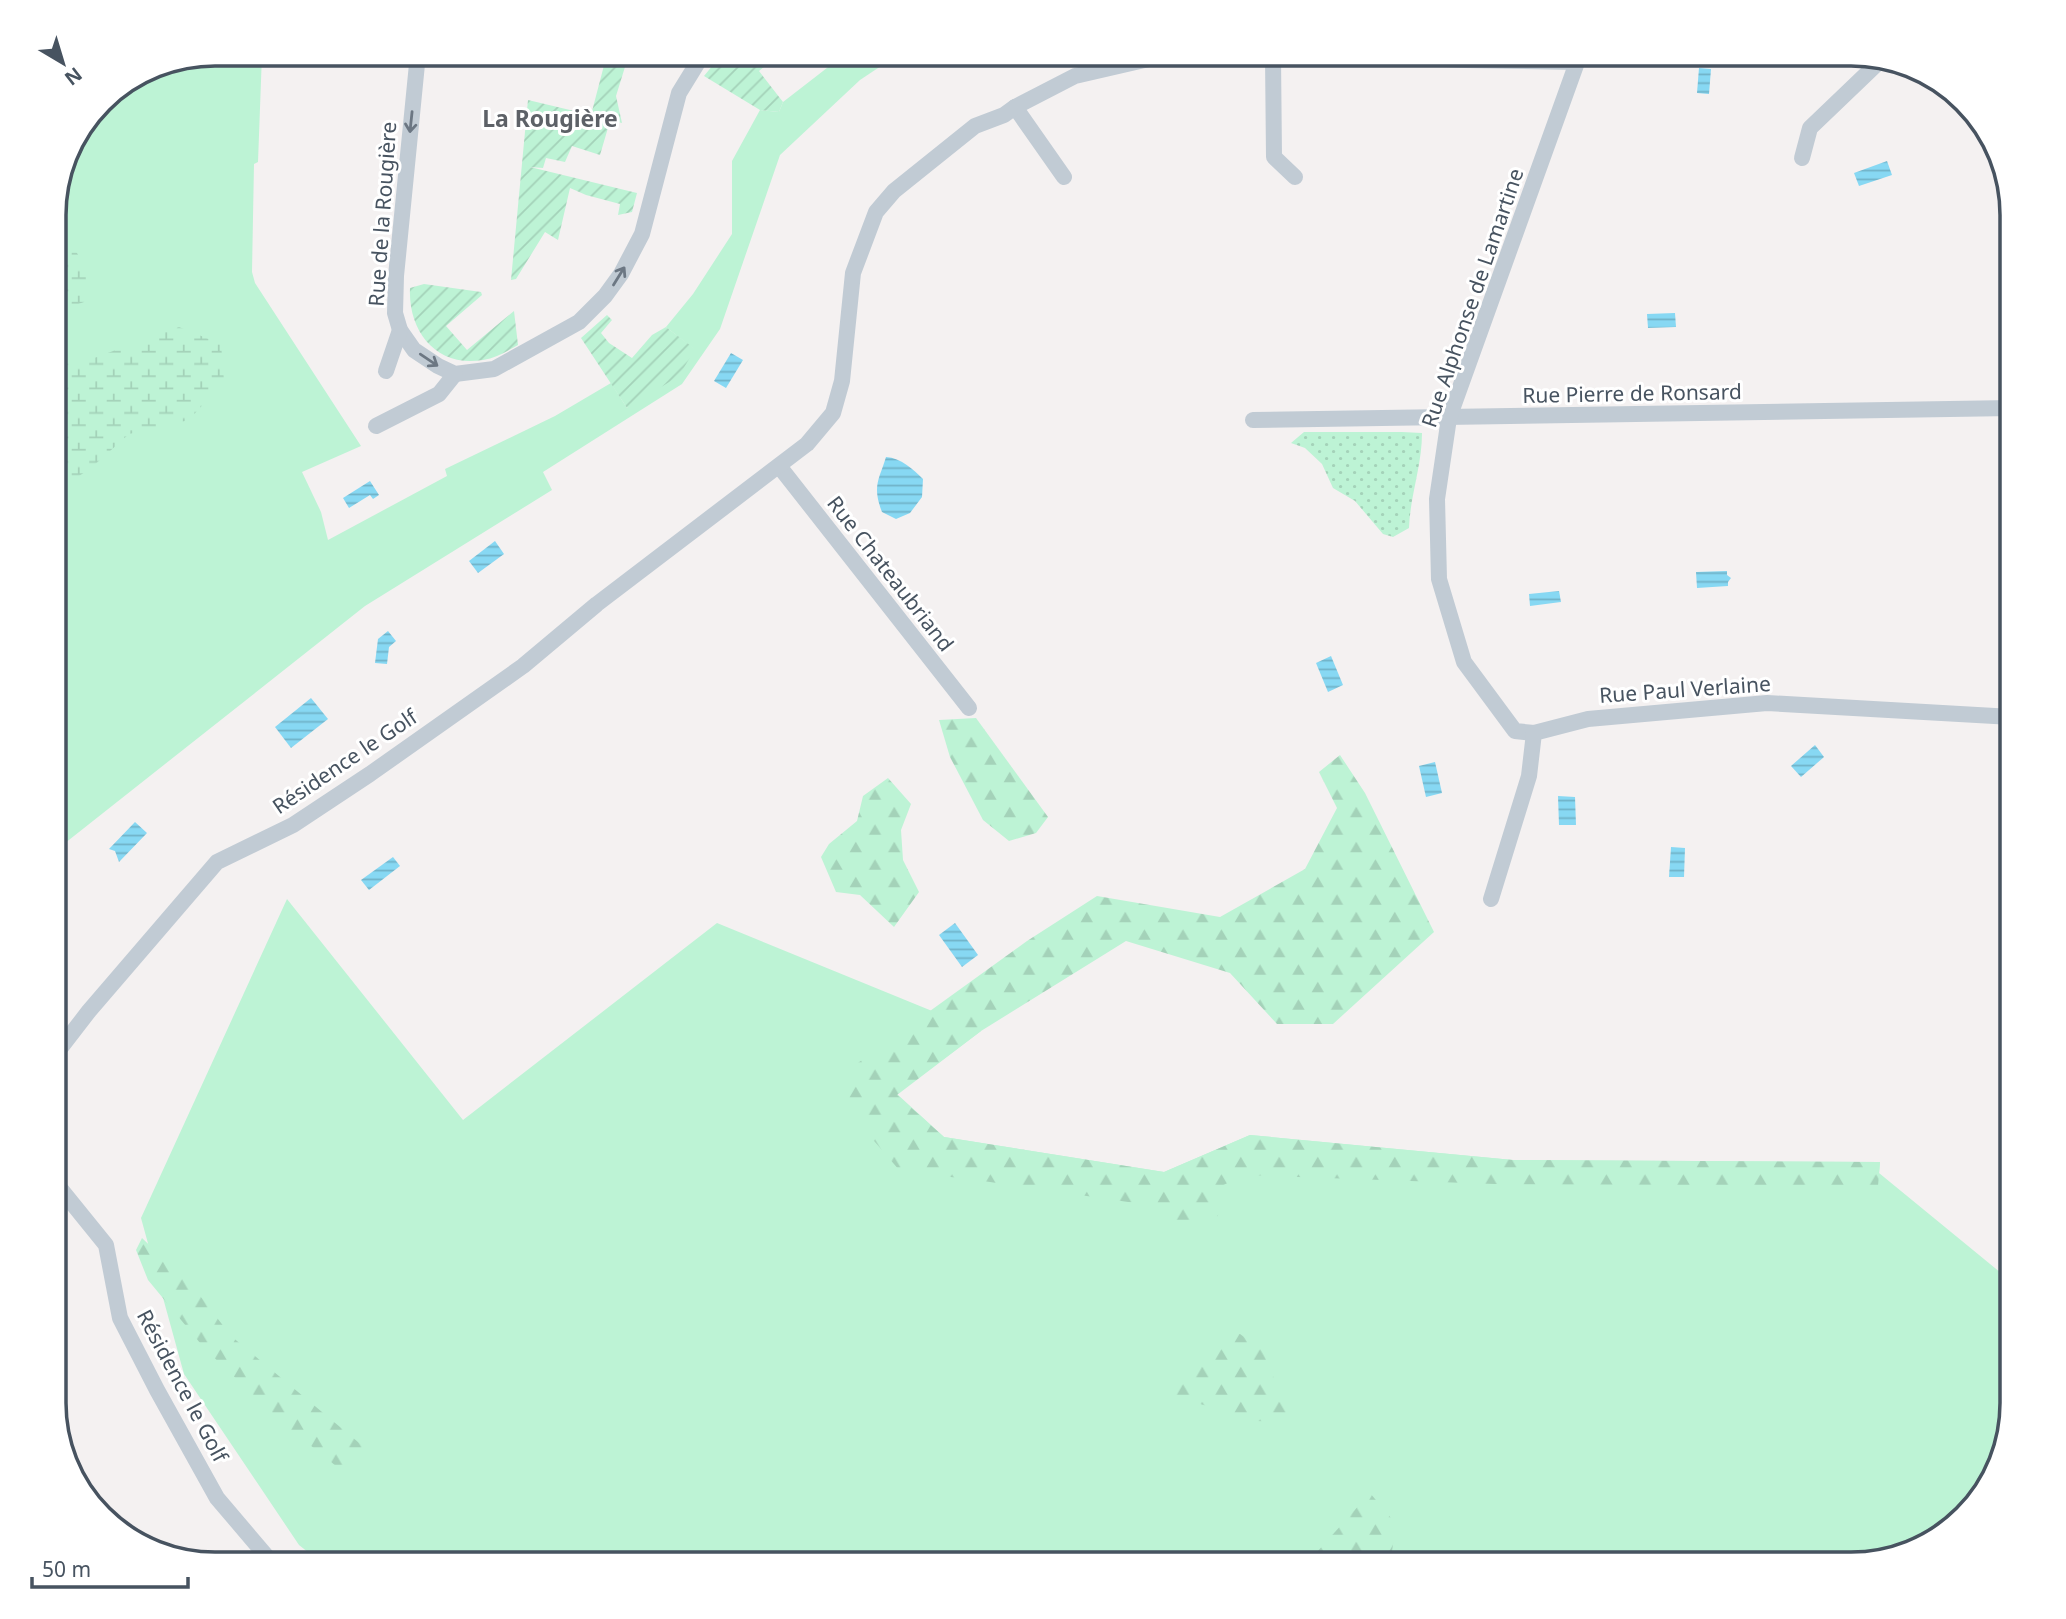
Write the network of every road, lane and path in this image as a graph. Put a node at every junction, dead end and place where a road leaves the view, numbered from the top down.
1 (417, 66) edge
2 (696, 66) edge
3 (1118, 66) edge
4 (1273, 66) edge
5 (1576, 66) edge
6 (1872, 68) edge
7 (1015, 107) junction
8 (1802, 158) dead end
9 (1064, 177) dead end
10 (1295, 177) dead end
11 (400, 330) junction
12 (386, 371) dead end
13 (455, 374) junction
14 (1999, 408) edge
15 (1449, 418) junction
16 (1253, 420) dead end
17 (376, 426) dead end
18 (779, 466) junction
19 (969, 708) dead end
20 (1999, 716) edge
21 (1534, 733) junction
22 (1491, 899) dead end
23 (67, 1039) edge
24 (67, 1197) edge
25 (263, 1552) edge

1 -> 11 street, Rue de la Rougière
13 -> 2 street
3 - 7 street
4 - 10 street
5 - 15 street, Rue Alphonse de Lamartine
6 - 8 street
7 - 9 street
7 - 18 street
11 - 12 street
11 -> 13 street, Rue de la Rougière
13 - 17 street
14 - 15 street, Rue Pierre de Ronsard
15 - 16 street, Rue Pierre de Ronsard
15 - 21 street, Rue Alphonse de Lamartine
18 - 19 street, Rue Chateaubriand
18 - 23 street, Résidence le Golf
20 - 21 street, Rue Paul Verlaine
21 - 22 street
24 - 25 street, Résidence le Golf

